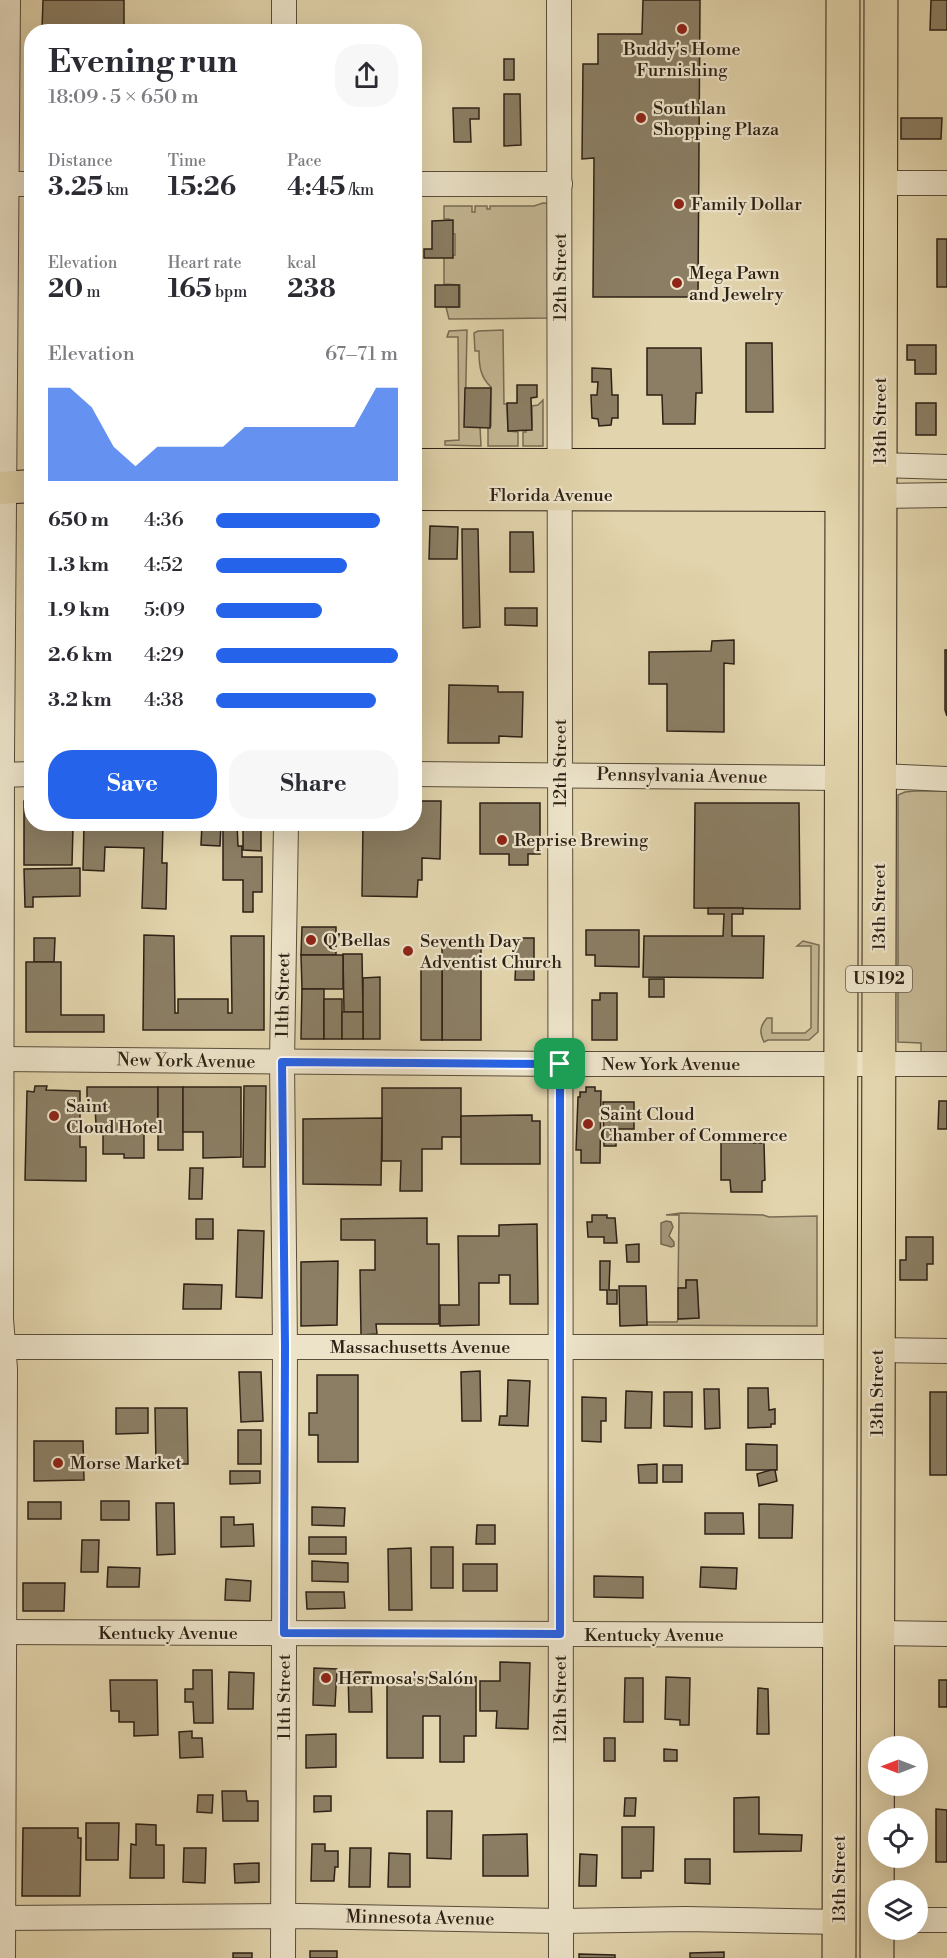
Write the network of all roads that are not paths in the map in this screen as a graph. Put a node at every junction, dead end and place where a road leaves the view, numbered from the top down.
1 (8, 0) edge
2 (284, 0) edge
3 (559, 0) edge
4 (843, 0) edge
5 (862, 0) edge
6 (881, 0) edge
7 (284, 24) edge
8 (843, 38) junction
9 (880, 42) junction
10 (842, 183) junction
11 (880, 183) junction
12 (947, 183) edge
13 (4, 184) edge
14 (24, 184) edge
15 (422, 184) edge
16 (560, 184) junction
17 (880, 328) junction
18 (842, 357) junction
19 (422, 466) edge
20 (947, 467) edge
21 (12, 480) edge
22 (560, 480) junction
23 (841, 480) junction
24 (879, 481) junction
25 (422, 493) edge
26 (947, 495) edge
27 (880, 635) junction
28 (841, 643) junction
29 (24, 774) edge
30 (422, 774) edge
31 (560, 774) junction
32 (1, 775) edge
33 (880, 776) junction
34 (841, 778) junction
35 (947, 779) edge
36 (286, 831) edge
37 (879, 939) junction
38 (1, 1059) edge
39 (282, 1062) junction
40 (879, 1063) junction
41 (560, 1064) junction
42 (841, 1064) junction
43 (947, 1064) edge
44 (840, 1206) junction
45 (2, 1347) edge
46 (285, 1347) junction
47 (560, 1347) junction
48 (840, 1347) junction
49 (877, 1350) junction
50 (947, 1351) edge
51 (877, 1493) junction
52 (839, 1496) junction
53 (2, 1632) edge
54 (284, 1633) junction
55 (560, 1634) junction
56 (878, 1634) junction
57 (947, 1634) edge
58 (839, 1635) junction
59 (839, 1782) junction
60 (876, 1808) joint
61 (868, 1913) edge
62 (284, 1916) junction
63 (2, 1918) edge
64 (928, 1920) edge
65 (947, 1920) edge
66 (561, 1921) junction
67 (839, 1922) junction
68 (877, 1940) edge
69 (3, 1958) edge
70 (283, 1958) edge
71 (561, 1958) edge
72 (839, 1958) edge
73 (858, 1958) edge
74 (877, 1958) edge

1 - 13 street
2 - 7 street
3 - 16 street, 12th Street
4 - 8 highway, 13th Street / US 192
5 - 9 highway
6 - 9 highway, 13th Street / US 192
8 - 10 highway, 13th Street / US 192
8 - 11 highway
9 - 11 highway, 13th Street / US 192
10 - 17 highway
10 - 18 highway, 13th Street / US 192
11 - 12 street
11 - 17 highway, 13th Street / US 192
13 - 14 street
13 - 21 street
15 - 16 street
16 - 22 street, 12th Street
17 - 24 highway, 13th Street / US 192
18 - 23 highway, 13th Street / US 192
18 - 24 highway
19 - 22 main road, Florida Avenue
20 - 24 street
21 - 32 street
22 - 23 main road, Florida Avenue
22 - 25 main road, Florida Avenue
22 - 31 street, 12th Street
23 - 27 highway
23 - 28 highway, 13th Street / US 192
24 - 26 street
24 - 27 highway, 13th Street / US 192
27 - 33 highway, 13th Street / US 192
28 - 33 highway
28 - 34 highway, 13th Street / US 192
29 - 32 street
30 - 31 street, Pennsylvania Avenue
31 - 34 street, Pennsylvania Avenue
31 - 41 street, 12th Street
32 - 38 street
33 - 35 street
33 - 37 highway, 13th Street / US 192
34 - 37 highway
34 - 42 highway, 13th Street / US 192
36 - 39 street, 11th Street
37 - 40 highway, 13th Street / US 192
38 - 39 street, New York Avenue
38 - 45 street
39 - 41 street, New York Avenue
39 - 46 street, 11th Street
40 - 42 street, New York Avenue
40 - 43 street, New York Avenue
40 - 49 highway, 13th Street / US 192
41 - 42 street, New York Avenue
41 - 47 street, 12th Street
42 - 44 highway, 13th Street / US 192
44 - 48 highway, 13th Street / US 192
44 - 49 highway
45 - 46 street, Massachusetts Avenue
45 - 53 street
46 - 47 street, Massachusetts Avenue
46 - 54 street, 11th Street
47 - 48 street, Massachusetts Avenue
47 - 55 street, 12th Street
48 - 51 highway
48 - 52 highway, 13th Street / US 192
49 - 50 street
49 - 51 highway, 13th Street / US 192
51 - 56 highway, 13th Street / US 192
52 - 56 highway
52 - 58 highway, 13th Street / US 192
53 - 54 street, Kentucky Avenue
53 - 63 street
54 - 55 street, Kentucky Avenue
54 - 62 street, 11th Street
55 - 58 street, Kentucky Avenue
55 - 66 street, 12th Street
56 - 57 street
56 - 60 highway, 13th Street / US 192
58 - 59 highway, 13th Street / US 192
58 - 60 highway
59 - 61 highway
59 - 67 highway, 13th Street / US 192
62 - 63 street, Minnesota Avenue
62 - 66 street, Minnesota Avenue
62 - 70 street, 11th Street
63 - 69 street
64 - 65 street
66 - 67 street, Minnesota Avenue
66 - 71 street, 12th Street
67 - 72 highway, 13th Street / US 192
67 - 73 highway
68 - 74 highway, 13th Street / US 192

